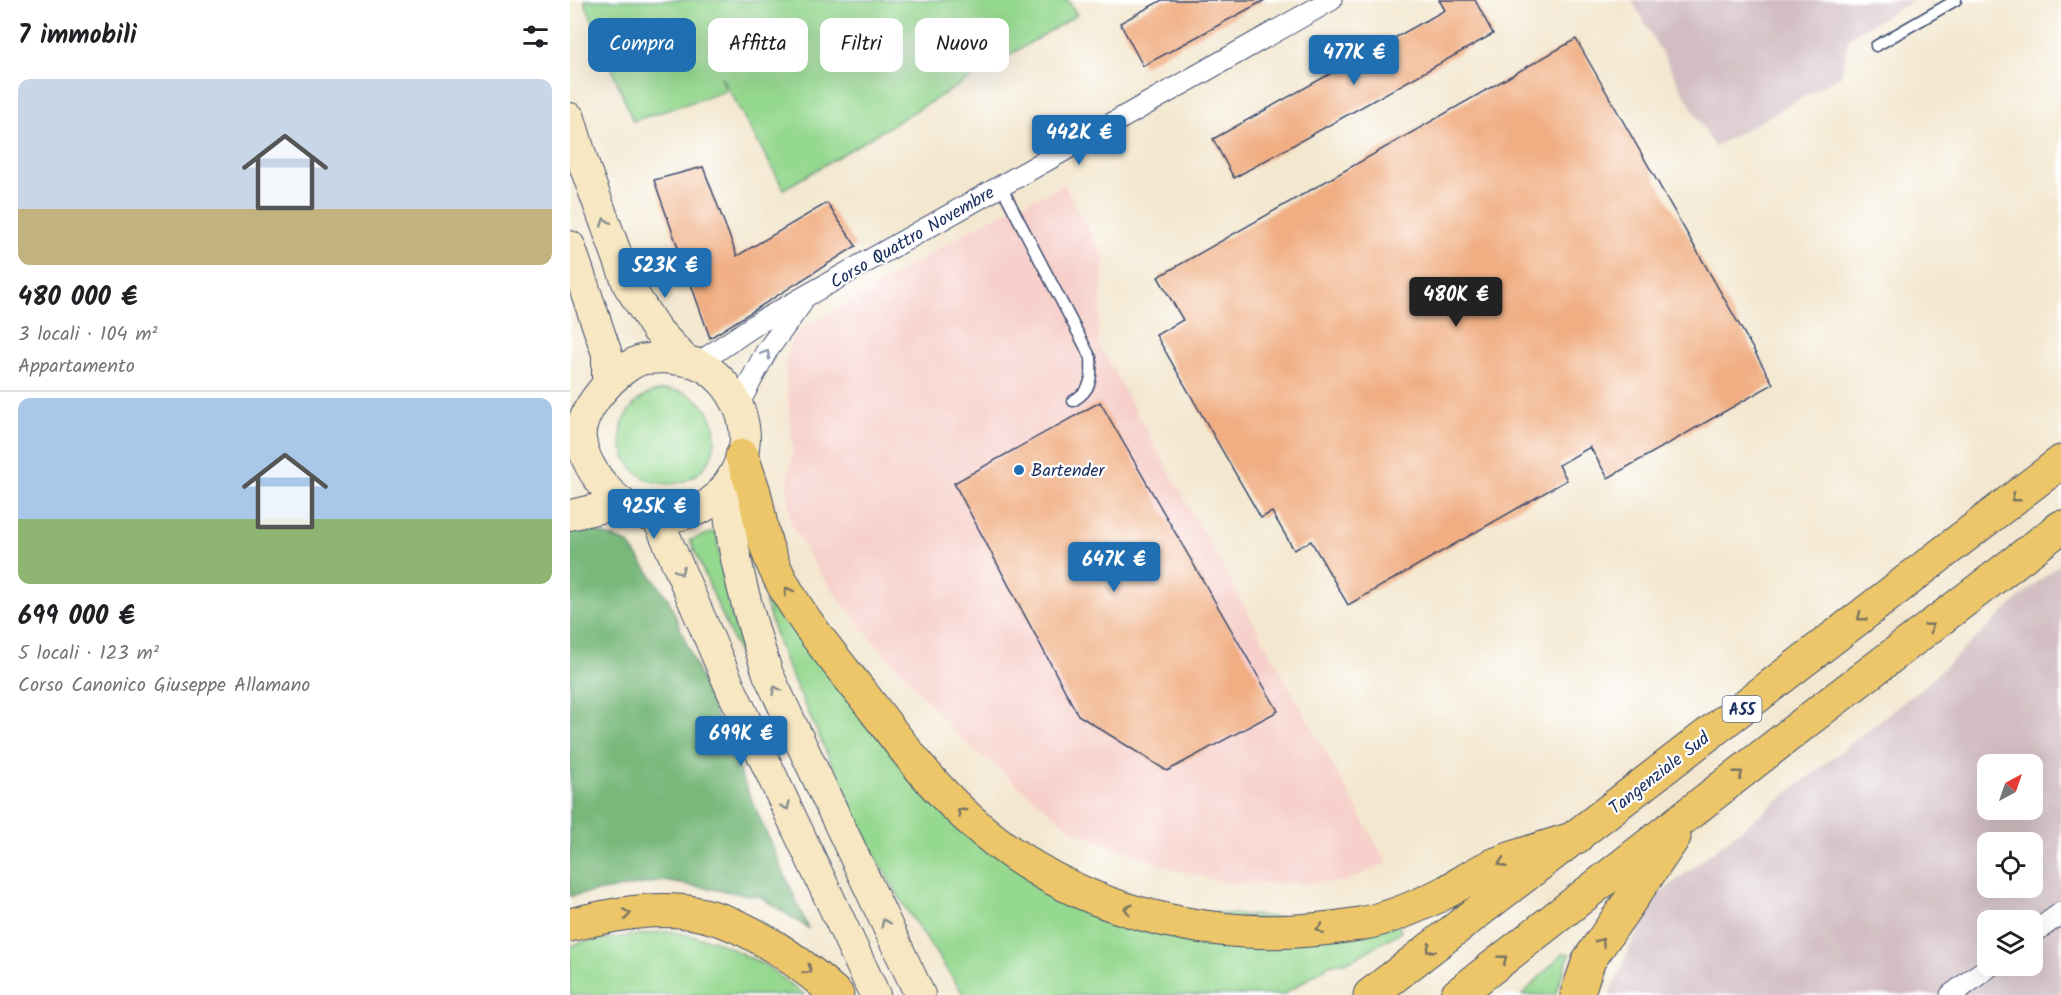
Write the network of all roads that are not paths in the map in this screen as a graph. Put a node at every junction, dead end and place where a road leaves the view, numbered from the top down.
1 (1330, 0) edge
2 (1956, 0) edge
3 (1876, 46) dead end
4 (570, 118) edge
5 (1001, 186) junction
6 (570, 246) edge
7 (807, 296) junction
8 (691, 362) junction
9 (607, 383) junction
10 (1073, 401) dead end
11 (738, 405) junction
12 (575, 447) edge
13 (742, 456) junction
14 (2061, 462) edge
15 (727, 484) junction
16 (622, 503) junction
17 (570, 515) edge
18 (657, 517) junction
19 (2061, 527) edge
20 (1693, 810) junction
21 (1577, 837) junction
22 (2061, 913) edge
23 (570, 925) edge
24 (2043, 926) edge
25 (1977, 976) edge
26 (837, 995) edge
27 (875, 995) edge
28 (920, 995) edge
29 (1370, 995) edge
30 (1456, 995) edge
31 (1577, 995) edge
32 (1951, 995) edge

1 - 5 street, Corso Quattro Novembre
2 - 3 lane
8 -> 4 main road
5 - 7 street, Corso Quattro Novembre
5 - 10 lane
6 - 9 main road
7 - 8 street, Corso Quattro Novembre
11 -> 7 street, Corso Quattro Novembre
8 - 9 main road
8 - 11 main road
9 - 12 main road
11 - 13 main road
12 - 16 main road
13 - 15 main road
21 -> 13 highway
14 -> 21 highway, Tangenziale Sud / A55
15 - 18 main road
28 -> 15 main road
16 - 17 main road
16 - 18 main road
18 -> 27 main road
20 -> 19 highway, A55
30 -> 20 highway, A55
31 -> 20 highway
21 -> 29 highway, Tangenziale Sud / A55
22 - 24 street
23 -> 26 highway
25 - 32 street

